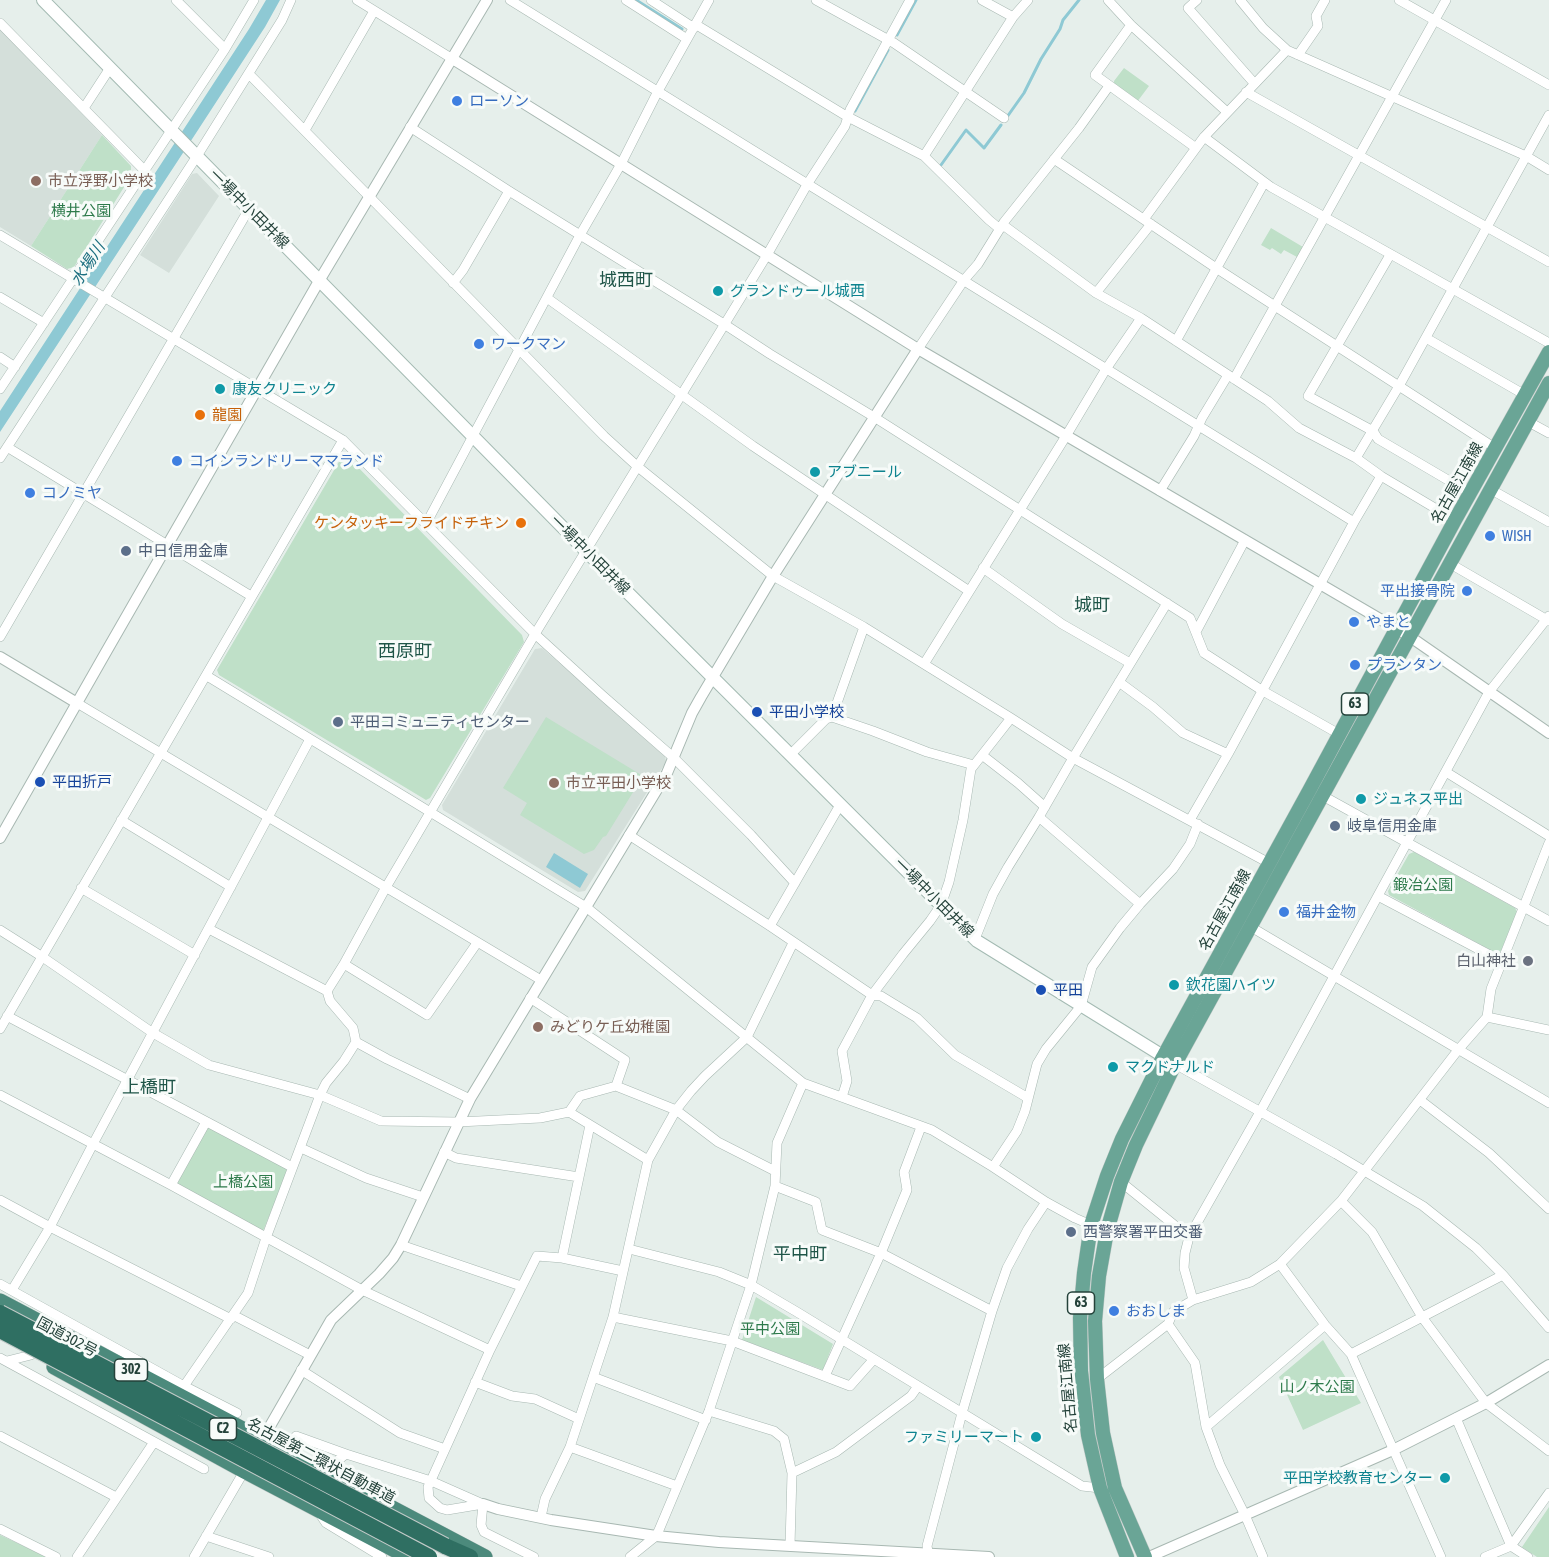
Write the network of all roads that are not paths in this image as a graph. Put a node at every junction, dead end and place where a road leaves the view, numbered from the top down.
1 (176, 0) edge
2 (254, 0) edge
3 (291, 0) edge
4 (357, 0) edge
5 (487, 0) edge
6 (510, 0) edge
7 (626, 0) edge
8 (651, 0) edge
9 (709, 0) edge
10 (816, 0) edge
11 (910, 0) edge
12 (982, 0) edge
13 (1028, 0) edge
14 (1108, 0) edge
15 (1197, 0) edge
16 (1240, 0) edge
17 (1325, 0) edge
18 (1399, 0) edge
19 (1446, 0) edge
20 (48, 2) edge
21 (374, 11) junction
22 (1012, 17) junction
23 (1434, 20) junction
24 (0, 23) edge
25 (1131, 25) junction
26 (694, 26) junction
27 (687, 39) junction
28 (889, 40) junction
29 (225, 50) junction
30 (1287, 50) junction
31 (1298, 55) junction
32 (451, 58) junction
33 (110, 68) junction
34 (249, 74) junction
35 (1254, 83) junction
36 (1549, 85) edge
37 (1109, 86) junction
38 (658, 91) junction
39 (965, 92) junction
40 (1246, 92) junction
41 (1392, 97) junction
42 (84, 108) junction
43 (1227, 111) junction
44 (1549, 115) edge
45 (848, 117) junction
46 (1004, 118) dead end
47 (410, 127) junction
48 (305, 130) junction
49 (174, 133) junction
50 (1204, 137) junction
51 (1196, 148) junction
52 (195, 154) junction
53 (1358, 155) junction
54 (924, 156) junction
55 (1526, 156) junction
56 (1054, 159) junction
57 (621, 164) junction
58 (144, 170) junction
59 (1549, 170) edge
60 (808, 183) junction
61 (1264, 183) junction
62 (510, 191) junction
63 (369, 197) junction
64 (249, 209) junction
65 (1324, 217) junction
66 (1147, 222) junction
67 (1002, 227) junction
68 (1487, 227) junction
69 (0, 235) edge
70 (580, 235) junction
71 (767, 255) junction
72 (1390, 255) junction
73 (1549, 262) edge
74 (1216, 268) junction
75 (75, 279) junction
76 (964, 280) junction
77 (320, 281) junction
78 (453, 283) junction
79 (1453, 290) junction
80 (1096, 293) junction
81 (102, 296) junction
82 (0, 297) edge
83 (547, 298) junction
84 (1274, 305) junction
85 (1141, 318) junction
86 (44, 323) junction
87 (724, 324) junction
88 (173, 338) junction
89 (1426, 338) junction
90 (1176, 341) junction
91 (1549, 344) edge
92 (1338, 347) junction
93 (519, 349) junction
94 (918, 349) junction
95 (1549, 352) edge
96 (0, 357) edge
97 (15, 367) junction
98 (1106, 369) junction
99 (1231, 377) junction
100 (1549, 383) edge
101 (1399, 386) junction
102 (0, 389) edge
103 (257, 389) junction
104 (681, 394) junction
105 (1525, 395) junction
106 (874, 417) junction
107 (1527, 421) junction
108 (1198, 427) junction
109 (1373, 431) junction
110 (1549, 433) edge
111 (473, 435) junction
112 (1066, 436) junction
113 (342, 440) junction
114 (7, 447) junction
115 (1495, 448) junction
116 (0, 458) edge
117 (1356, 458) junction
118 (638, 467) junction
119 (1381, 476) junction
120 (1490, 489) junction
121 (1160, 491) junction
122 (1470, 493) junction
123 (83, 495) junction
124 (825, 495) junction
125 (1019, 509) junction
126 (1455, 520) junction
127 (1354, 522) junction
128 (1549, 522) edge
129 (426, 524) junction
130 (1245, 540) junction
131 (167, 545) junction
132 (586, 551) junction
133 (1449, 563) junction
134 (983, 567) junction
135 (774, 576) junction
136 (1321, 585) junction
137 (969, 591) junction
138 (251, 596) junction
139 (1167, 603) junction
140 (1548, 619) edge
141 (864, 627) junction
142 (1196, 632) junction
143 (1403, 633) junction
144 (535, 634) junction
145 (0, 637) edge
146 (0, 657) edge
147 (1130, 663) junction
148 (924, 664) junction
149 (207, 676) junction
150 (713, 679) junction
151 (1119, 682) junction
152 (1263, 691) junction
153 (1489, 692) junction
154 (76, 703) junction
155 (831, 717) junction
156 (1011, 718) junction
157 (1549, 733) edge
158 (1339, 734) junction
159 (310, 739) junction
160 (160, 753) junction
161 (1228, 754) junction
162 (790, 755) junction
163 (982, 755) junction
164 (674, 758) junction
165 (1073, 758) junction
166 (974, 765) junction
167 (1446, 772) junction
168 (1323, 796) junction
169 (840, 805) junction
170 (1045, 807) junction
171 (430, 812) junction
172 (269, 817) junction
173 (1039, 817) junction
174 (121, 820) junction
175 (1194, 822) junction
176 (629, 835) junction
177 (1549, 836) edge
178 (0, 838) edge
179 (1408, 842) junction
180 (1549, 843) edge
181 (1269, 862) junction
182 (795, 883) junction
183 (231, 887) junction
184 (81, 888) junction
185 (385, 888) junction
186 (1378, 896) junction
187 (1140, 904) junction
188 (941, 905) junction
189 (586, 907) junction
190 (1525, 907) junction
191 (1549, 921) edge
192 (770, 926) junction
193 (1251, 927) junction
194 (209, 929) junction
195 (0, 930) edge
196 (975, 939) junction
197 (477, 943) junction
198 (793, 943) junction
199 (195, 955) junction
200 (41, 956) junction
201 (1503, 962) junction
202 (344, 964) junction
203 (1334, 976) junction
204 (541, 980) junction
205 (327, 991) junction
206 (872, 995) junction
207 (530, 998) junction
208 (1081, 1006) junction
209 (7, 1016) junction
210 (1487, 1017) junction
211 (0, 1029) edge
212 (1549, 1030) edge
213 (153, 1033) junction
214 (747, 1037) junction
215 (356, 1042) junction
216 (1458, 1050) junction
217 (1169, 1060) junction
218 (128, 1080) junction
219 (803, 1083) junction
220 (616, 1086) junction
221 (0, 1095) edge
222 (320, 1095) junction
223 (842, 1097) junction
224 (1028, 1098) junction
225 (470, 1100) junction
226 (1420, 1100) junction
227 (1549, 1103) edge
228 (676, 1110) junction
229 (569, 1112) junction
230 (1260, 1112) junction
231 (206, 1122) junction
232 (458, 1122) junction
233 (590, 1125) junction
234 (921, 1127) junction
235 (93, 1144) junction
236 (301, 1148) junction
237 (444, 1152) junction
238 (648, 1160) junction
239 (292, 1167) junction
240 (993, 1167) junction
241 (776, 1171) junction
242 (1364, 1171) junction
243 (579, 1177) junction
244 (1121, 1182) junction
245 (171, 1185) junction
246 (775, 1186) junction
247 (423, 1197) junction
248 (0, 1200) edge
249 (1341, 1201) junction
250 (1046, 1202) junction
251 (1549, 1209) edge
252 (1091, 1225) junction
253 (50, 1227) junction
254 (1189, 1237) junction
255 (266, 1238) junction
256 (401, 1245) junction
257 (629, 1249) junction
258 (881, 1253) junction
259 (562, 1258) junction
260 (1280, 1264) junction
261 (623, 1271) junction
262 (1503, 1275) junction
263 (0, 1284) edge
264 (751, 1285) junction
265 (521, 1286) junction
266 (12, 1290) junction
267 (362, 1290) junction
268 (1193, 1300) junction
269 (0, 1301) edge
270 (39, 1305) junction
271 (0, 1307) edge
272 (992, 1311) junction
273 (0, 1313) edge
274 (232, 1317) junction
275 (613, 1317) junction
276 (1422, 1317) junction
277 (1168, 1324) junction
278 (45, 1325) junction
279 (1325, 1325) junction
280 (1549, 1328) edge
281 (1, 1333) edge
282 (843, 1340) junction
283 (732, 1341) junction
284 (490, 1350) junction
285 (1351, 1354) junction
286 (31, 1355) junction
287 (310, 1355) junction
288 (3, 1359) edge
289 (874, 1359) junction
290 (1549, 1365) edge
291 (301, 1370) junction
292 (825, 1376) junction
293 (593, 1377) junction
294 (1097, 1379) junction
295 (475, 1382) junction
296 (184, 1386) junction
297 (918, 1386) junction
298 (143, 1388) junction
299 (191, 1402) junction
300 (1486, 1403) junction
301 (237, 1413) dead end
302 (962, 1413) junction
303 (707, 1416) junction
304 (1456, 1418) junction
305 (579, 1419) junction
306 (1206, 1427) junction
307 (176, 1434) junction
308 (0, 1436) edge
309 (296, 1436) dead end
310 (262, 1440) junction
311 (154, 1442) junction
312 (570, 1447) junction
313 (445, 1449) junction
314 (1393, 1450) junction
315 (1549, 1451) edge
316 (346, 1454) junction
317 (204, 1468) dead end
318 (244, 1471) junction
319 (323, 1472) junction
320 (792, 1473) junction
321 (431, 1481) junction
322 (677, 1486) junction
323 (1100, 1488) junction
324 (1549, 1493) edge
325 (116, 1497) junction
326 (483, 1504) junction
327 (317, 1510) junction
328 (1245, 1515) junction
329 (541, 1517) junction
330 (0, 1529) edge
331 (206, 1536) junction
332 (656, 1536) junction
333 (790, 1546) junction
334 (1511, 1546) junction
335 (801, 1552) edge
336 (929, 1555) edge
337 (56, 1557) edge
338 (77, 1557) edge
339 (194, 1557) edge
340 (269, 1557) edge
341 (381, 1557) edge
342 (408, 1557) edge
343 (427, 1557) edge
344 (468, 1557) edge
345 (485, 1557) edge
346 (534, 1557) edge
347 (630, 1557) edge
348 (988, 1557) edge
349 (1127, 1557) edge
350 (1147, 1557) edge
351 (1263, 1557) edge
352 (1441, 1557) edge
353 (1485, 1557) edge
354 (1528, 1557) edge

1 - 29 street
2 - 29 street
3 - 34 street
4 - 21 street
5 - 32 street
6 - 38 street
7 - 27 street
8 - 26 street
9 - 26 street
10 - 28 street
11 - 28 street
12 - 22 street
13 - 22 street
14 - 25 street
15 - 35 street
16 - 30 street
17 - 31 street
18 - 23 street
19 - 23 street
20 - 33 main road, 一場中小田井線
21 - 32 street
21 - 48 street
22 - 39 street
23 - 36 street
23 - 41 street
24 - 42 street
25 - 37 street
25 - 43 street
26 - 27 street
26 - 45 street
27 - 38 street
28 - 39 street
28 - 45 street
29 - 49 street
30 - 31 street
30 - 35 street
31 - 41 street
32 - 47 street
32 - 57 street
33 - 42 street
33 - 49 main road, 一場中小田井線
34 - 48 street
34 - 52 street
35 - 40 street
37 - 51 street
37 - 56 street
38 - 57 street
38 - 60 street
39 - 46 street
39 - 54 street
40 - 43 street
40 - 53 street
41 - 53 street
41 - 55 street
42 - 58 street
43 - 50 street
44 - 55 street
45 - 54 street
45 - 60 street
47 - 62 street
47 - 63 street
48 - 63 street
49 - 52 main road, 一場中小田井線
49 - 58 street
50 - 51 street
50 - 61 street
51 - 66 street
52 - 64 main road, 一場中小田井線
52 - 81 street
53 - 65 street
53 - 68 street
54 - 67 street
55 - 59 street
55 - 68 street
56 - 66 street
56 - 67 street
57 - 70 street
57 - 71 street
58 - 75 street
60 - 71 street
60 - 76 street
61 - 65 street
61 - 74 street
62 - 70 street
62 - 78 street
63 - 77 street
63 - 78 street
64 - 77 main road, 一場中小田井線
64 - 88 street
65 - 72 street
65 - 84 street
66 - 74 street
66 - 80 street
67 - 76 street
67 - 80 street
68 - 73 street
68 - 79 street
69 - 75 street
70 - 83 street
70 - 87 street
71 - 87 street
71 - 94 street
72 - 79 street
72 - 92 street
74 - 84 street
74 - 90 street
75 - 81 street
75 - 86 street
76 - 94 street
76 - 98 street
77 - 103 street
77 - 111 main road, 一場中小田井線
78 - 93 street
79 - 89 street
79 - 91 street
80 - 85 street
81 - 88 street
81 - 114 street
82 - 86 street
83 - 93 street
83 - 104 street
84 - 92 street
84 - 99 street
85 - 90 street
85 - 98 street
86 - 97 street
87 - 104 street
87 - 106 street
88 - 103 street
88 - 123 street
89 - 101 street
89 - 105 street
90 - 99 street
92 - 101 street
92 - 109 street
93 - 111 street
93 - 118 street
94 - 106 street
94 - 112 street
95 - 105 main road, 名古屋江南線 / 63
96 - 97 street
97 - 102 street
98 - 108 street
98 - 112 street
99 - 108 street
99 - 117 street
100 - 107 main road, 名古屋江南線 / 63
101 - 109 street
101 - 115 street
103 - 113 street
103 - 131 street
104 - 118 street
104 - 124 street
105 - 115 main road, 名古屋江南線 / 63
106 - 124 street
106 - 125 street
107 - 110 street
107 - 120 main road, 名古屋江南線 / 63
108 - 121 street
108 - 127 street
109 - 117 street
109 - 122 street
111 - 129 street
111 - 132 main road, 一場中小田井線
112 - 121 street
112 - 125 street
113 - 129 street
113 - 138 street
114 - 116 street
114 - 123 street
115 - 122 main road, 名古屋江南線 / 63
117 - 119 street
118 - 132 street
118 - 135 street
119 - 126 street
119 - 127 street
120 - 128 street
120 - 133 main road, 名古屋江南線 / 63
121 - 130 street
122 - 126 main road, 名古屋江南線 / 63
123 - 131 street
123 - 145 street
124 - 135 street
124 - 137 street
125 - 134 street
125 - 139 street
126 - 143 main road, 名古屋江南線 / 63
127 - 136 street
129 - 144 street
130 - 136 street
130 - 142 street
131 - 138 street
131 - 154 street
132 - 144 street
132 - 150 main road, 一場中小田井線
133 - 140 street
133 - 143 main road, 名古屋江南線 / 63
134 - 137 street
134 - 147 street
135 - 141 street
135 - 150 street
136 - 143 street
136 - 152 street
137 - 148 street
138 - 149 street
139 - 142 street
139 - 147 street
140 - 153 street
141 - 148 street
141 - 155 street
142 - 152 street
143 - 153 street
143 - 158 main road, 名古屋江南線 / 63
143 - 168 main road, 名古屋江南線 / 63
144 - 164 street
144 - 171 street
146 - 154 street
147 - 151 street
148 - 156 street
149 - 159 street
149 - 160 street
150 - 162 main road, 一場中小田井線
150 - 164 street
151 - 161 street
151 - 165 street
152 - 158 street
152 - 161 street
153 - 157 street
153 - 167 street
154 - 160 street
154 - 178 street
155 - 162 street
155 - 166 street
156 - 163 street
156 - 165 street
158 - 181 main road, 名古屋江南線 / 63
159 - 171 street
159 - 172 street
160 - 172 street
160 - 174 street
161 - 175 street
162 - 169 main road, 一場中小田井線
163 - 166 street
163 - 170 street
164 - 176 street
164 - 182 street
165 - 170 street
165 - 175 street
166 - 188 street
167 - 177 street
167 - 179 street
168 - 179 street
168 - 193 main road, 名古屋江南線 / 63
169 - 182 street
169 - 188 main road, 一場中小田井線
170 - 173 street
171 - 185 street
171 - 189 street
172 - 183 street
172 - 185 street
173 - 187 street
173 - 196 street
174 - 183 street
174 - 184 street
175 - 181 street
175 - 187 street
176 - 189 street
176 - 192 street
179 - 186 street
179 - 190 street
180 - 190 street
181 - 217 main road, 名古屋江南線 / 63
182 - 192 street
183 - 194 street
184 - 199 street
184 - 200 street
185 - 197 street
185 - 202 street
186 - 201 street
186 - 203 street
187 - 208 street
188 - 196 main road, 一場中小田井線
188 - 206 street
189 - 204 street
189 - 214 street
190 - 191 street
190 - 201 street
192 - 198 street
193 - 203 street
193 - 217 main road, 名古屋江南線 / 63
194 - 199 street
194 - 205 street
195 - 200 street
196 - 208 main road, 一場中小田井線
197 - 202 street
197 - 204 street
198 - 206 street
198 - 214 street
199 - 213 street
200 - 209 street
200 - 213 street
201 - 210 street
202 - 205 street
203 - 216 street
203 - 230 street
204 - 207 street
205 - 215 street
206 - 223 street
206 - 224 street
207 - 220 street
207 - 225 street
208 - 217 main road, 一場中小田井線
208 - 224 street
209 - 211 street
209 - 218 street
210 - 212 street
210 - 216 street
213 - 218 street
213 - 222 street
214 - 219 street
214 - 228 street
215 - 222 street
215 - 225 street
216 - 226 street
216 - 227 street
217 - 230 street
217 - 244 main road, 名古屋江南線 / 63
217 - 252 main road, 名古屋江南線 / 63
218 - 231 street
218 - 235 street
219 - 223 street
219 - 241 street
220 - 228 street
220 - 229 street
221 - 235 street
222 - 232 street
222 - 236 street
223 - 234 street
224 - 240 street
225 - 232 street
226 - 242 street
226 - 251 street
228 - 238 street
228 - 241 street
229 - 232 street
229 - 233 street
230 - 242 street
230 - 254 street
231 - 239 street
231 - 245 street
232 - 237 street
233 - 238 street
233 - 243 street
234 - 240 street
234 - 258 street
235 - 245 street
235 - 253 street
236 - 239 street
236 - 247 street
237 - 243 street
237 - 247 street
238 - 257 street
239 - 255 street
240 - 250 street
241 - 246 street
242 - 249 street
242 - 262 street
243 - 259 street
244 - 254 street
244 - 294 main road, 名古屋江南線 / 63
245 - 255 street
246 - 258 street
246 - 264 street
247 - 256 street
248 - 253 street
249 - 260 street
249 - 276 street
250 - 252 street
250 - 272 street
252 - 323 main road, 名古屋江南線 / 63
253 - 266 street
253 - 274 street
254 - 268 street
255 - 267 street
255 - 274 street
256 - 265 street
256 - 267 street
257 - 261 street
257 - 264 street
258 - 272 street
258 - 282 street
259 - 261 street
259 - 265 street
260 - 268 street
260 - 279 street
261 - 275 street
262 - 276 street
262 - 280 street
263 - 266 street
264 - 282 street
264 - 283 street
265 - 284 street
266 - 270 street
267 - 284 street
267 - 287 street
268 - 277 street
269 - 278 highway, 国道302号 / 302
270 - 278 street
270 - 296 street
271 - 298 highway, bridge
272 - 302 street
273 - 298 highway, 名古屋第二環状自動車道 / C2, bridge
274 - 287 street
274 - 296 street
275 - 283 street
275 - 293 street
276 - 285 street
276 - 300 street
277 - 294 street
277 - 306 street
278 - 299 highway, 国道302号 / 302
279 - 285 street
279 - 306 street
281 - 286 highway, 302
281 - 343 highway, C2, bridge
282 - 289 street
282 - 292 street
283 - 292 street
283 - 303 street
284 - 295 street
285 - 314 street
286 - 288 street
286 - 307 highway, 302
287 - 291 street
288 - 311 street
289 - 292 street
289 - 297 street
290 - 300 street
291 - 310 street
291 - 313 street
293 - 303 street
293 - 305 street
294 - 350 main road, 名古屋江南線 / 63
295 - 305 street
295 - 313 street
296 - 299 street
296 - 301 street
297 - 302 street
297 - 320 street
298 - 344 highway, 名古屋第二環状自動車道 / C2, bridge
299 - 310 highway, 国道302号 / 302
300 - 304 street
300 - 315 street
302 - 323 street
302 - 336 street
303 - 320 street
303 - 322 street
304 - 314 street
304 - 334 street
305 - 312 street
306 - 328 street
307 - 311 street
307 - 318 highway, 302
308 - 325 street
309 - 316 street
310 - 318 street
310 - 319 highway, 国道302号 / 302
311 - 317 street
311 - 325 street
312 - 322 street
312 - 329 street
313 - 321 street
314 - 328 street
314 - 352 street
316 - 319 street
316 - 321 street
318 - 327 highway, 302
318 - 331 street
319 - 345 highway, 国道302号 / 302
320 - 333 street
321 - 326 street
321 - 326 street
322 - 332 street
323 - 349 main road, 名古屋江南線 / 63
324 - 334 street
325 - 338 street
326 - 329 street
326 - 346 street
327 - 341 street
327 - 342 highway, 302
328 - 350 street
328 - 351 street
329 - 332 street
330 - 337 street
331 - 339 street
331 - 340 street
332 - 333 street
332 - 347 street
333 - 335 street
334 - 353 street
334 - 354 street
335 - 336 street
336 - 348 street

